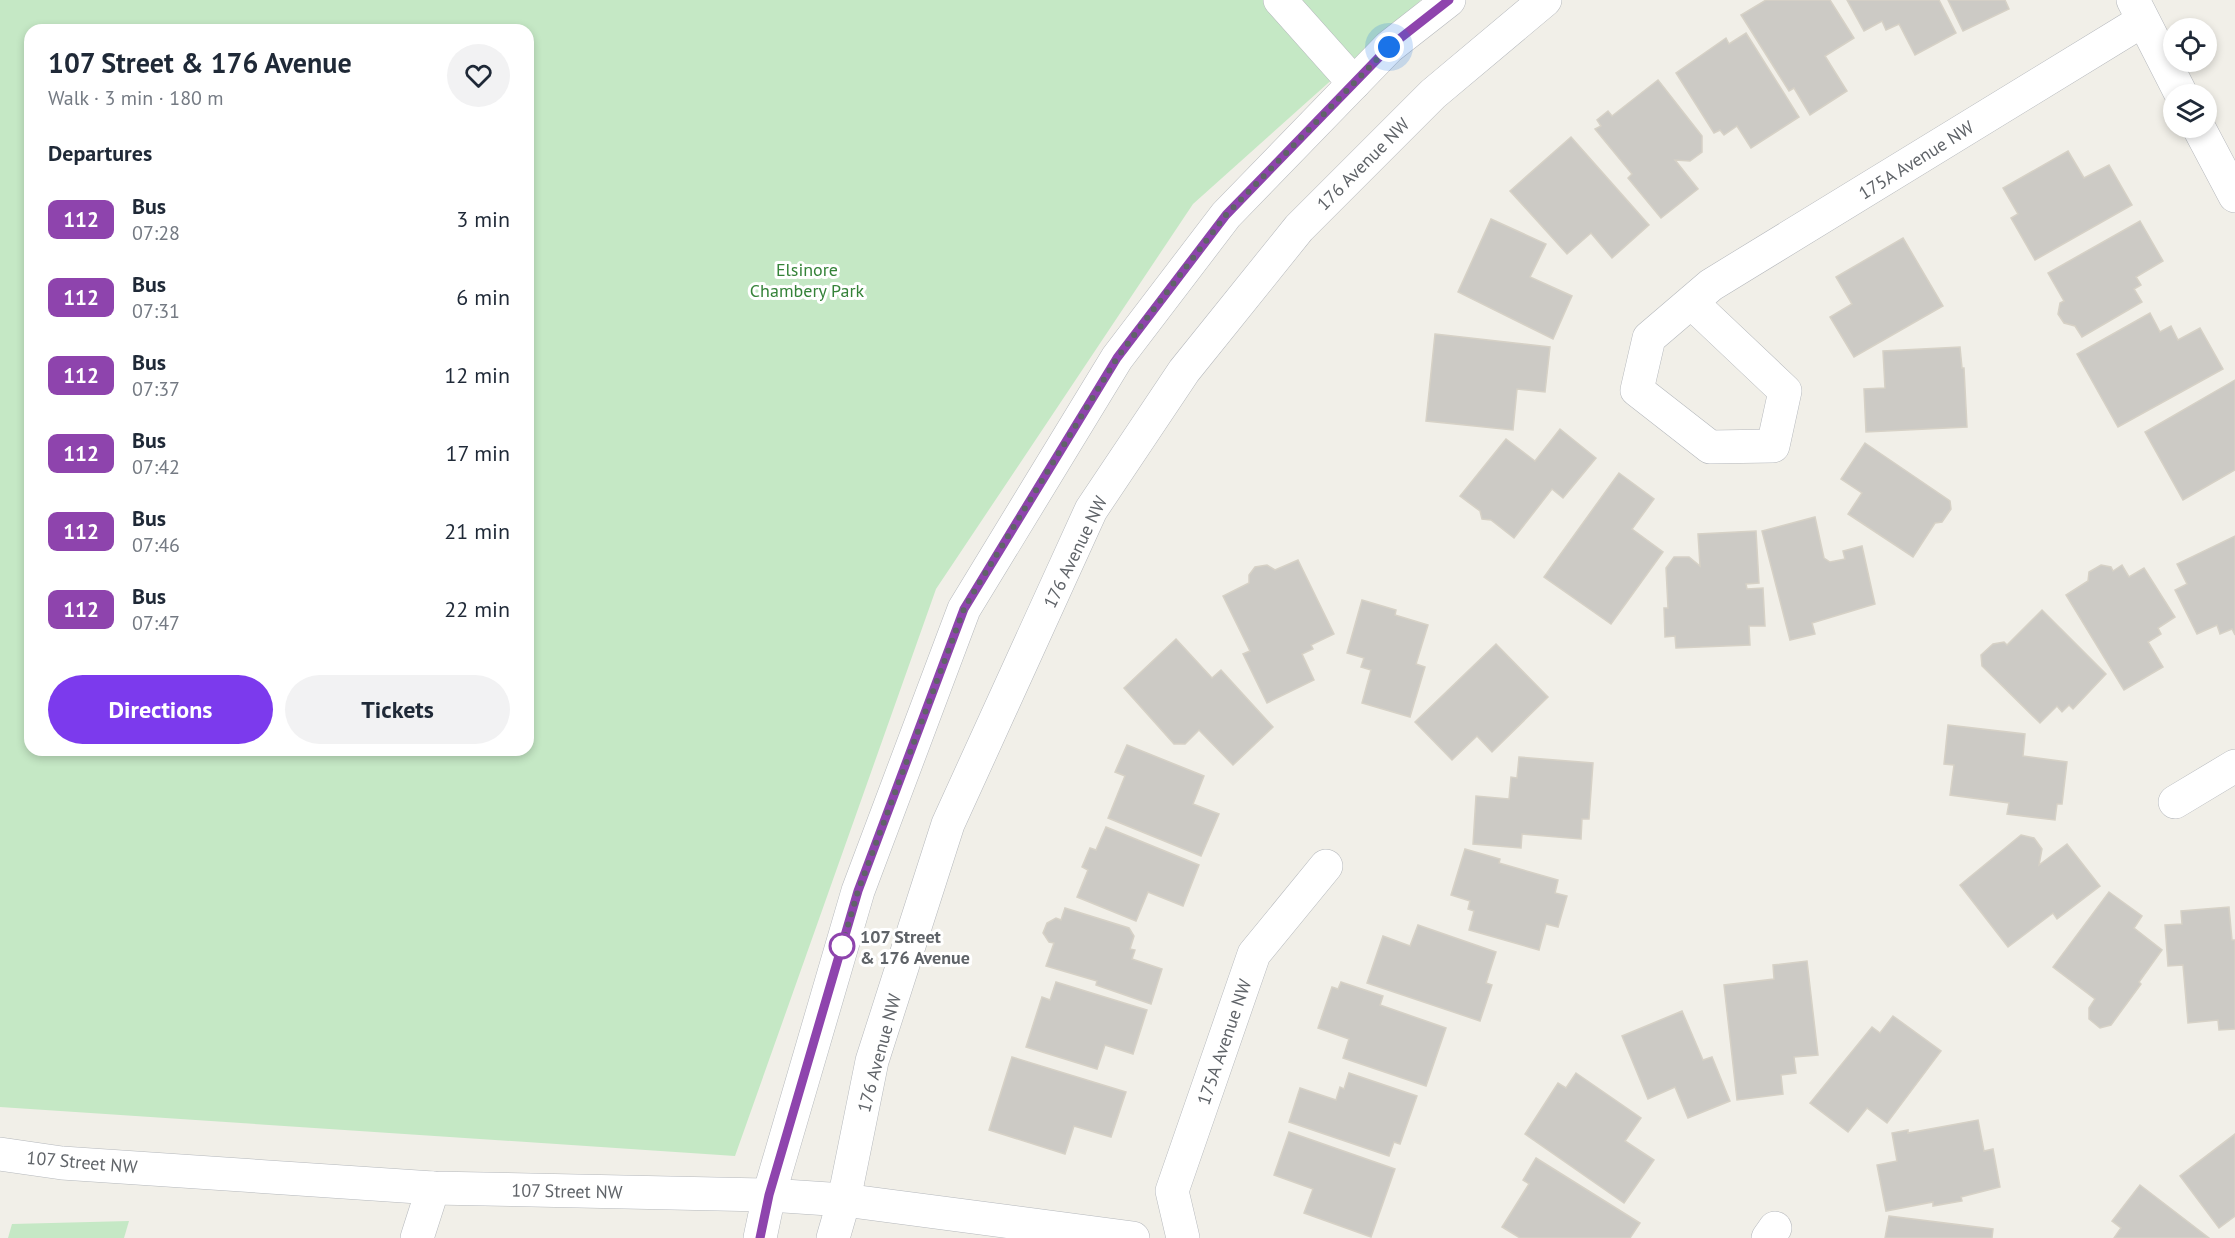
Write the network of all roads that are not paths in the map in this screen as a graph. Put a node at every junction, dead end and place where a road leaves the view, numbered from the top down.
1 (1280, 0) edge
2 (1449, 0) edge
3 (1545, 0) edge
4 (2138, 10) edge
5 (1354, 83) junction
6 (2176, 84) edge
7 (2204, 138) edge
8 (2235, 196) edge
9 (1691, 302) junction
10 (2235, 766) edge
11 (2175, 802) dead end
12 (1326, 866) dead end
13 (0, 1154) edge
14 (433, 1188) junction
15 (769, 1195) junction
16 (844, 1200) junction
17 (417, 1238) edge
18 (760, 1238) edge
19 (833, 1238) edge
20 (1133, 1238) edge
21 (1184, 1238) edge

1 - 5 street
2 - 5 street
3 - 16 street, 176 Avenue NW
4 - 6 street
4 - 9 street, 175A Avenue NW
5 - 15 street
7 - 8 street
9 - 9 street, 175A Avenue NW
10 - 11 street
12 - 21 street, 175A Avenue NW
13 - 14 street, 107 Street NW
14 - 15 street, 107 Street NW
14 - 17 street
15 - 16 street, 107 Street NW
15 - 18 street
16 - 19 street, 176 Avenue NW
16 - 20 street, 107 Street NW

